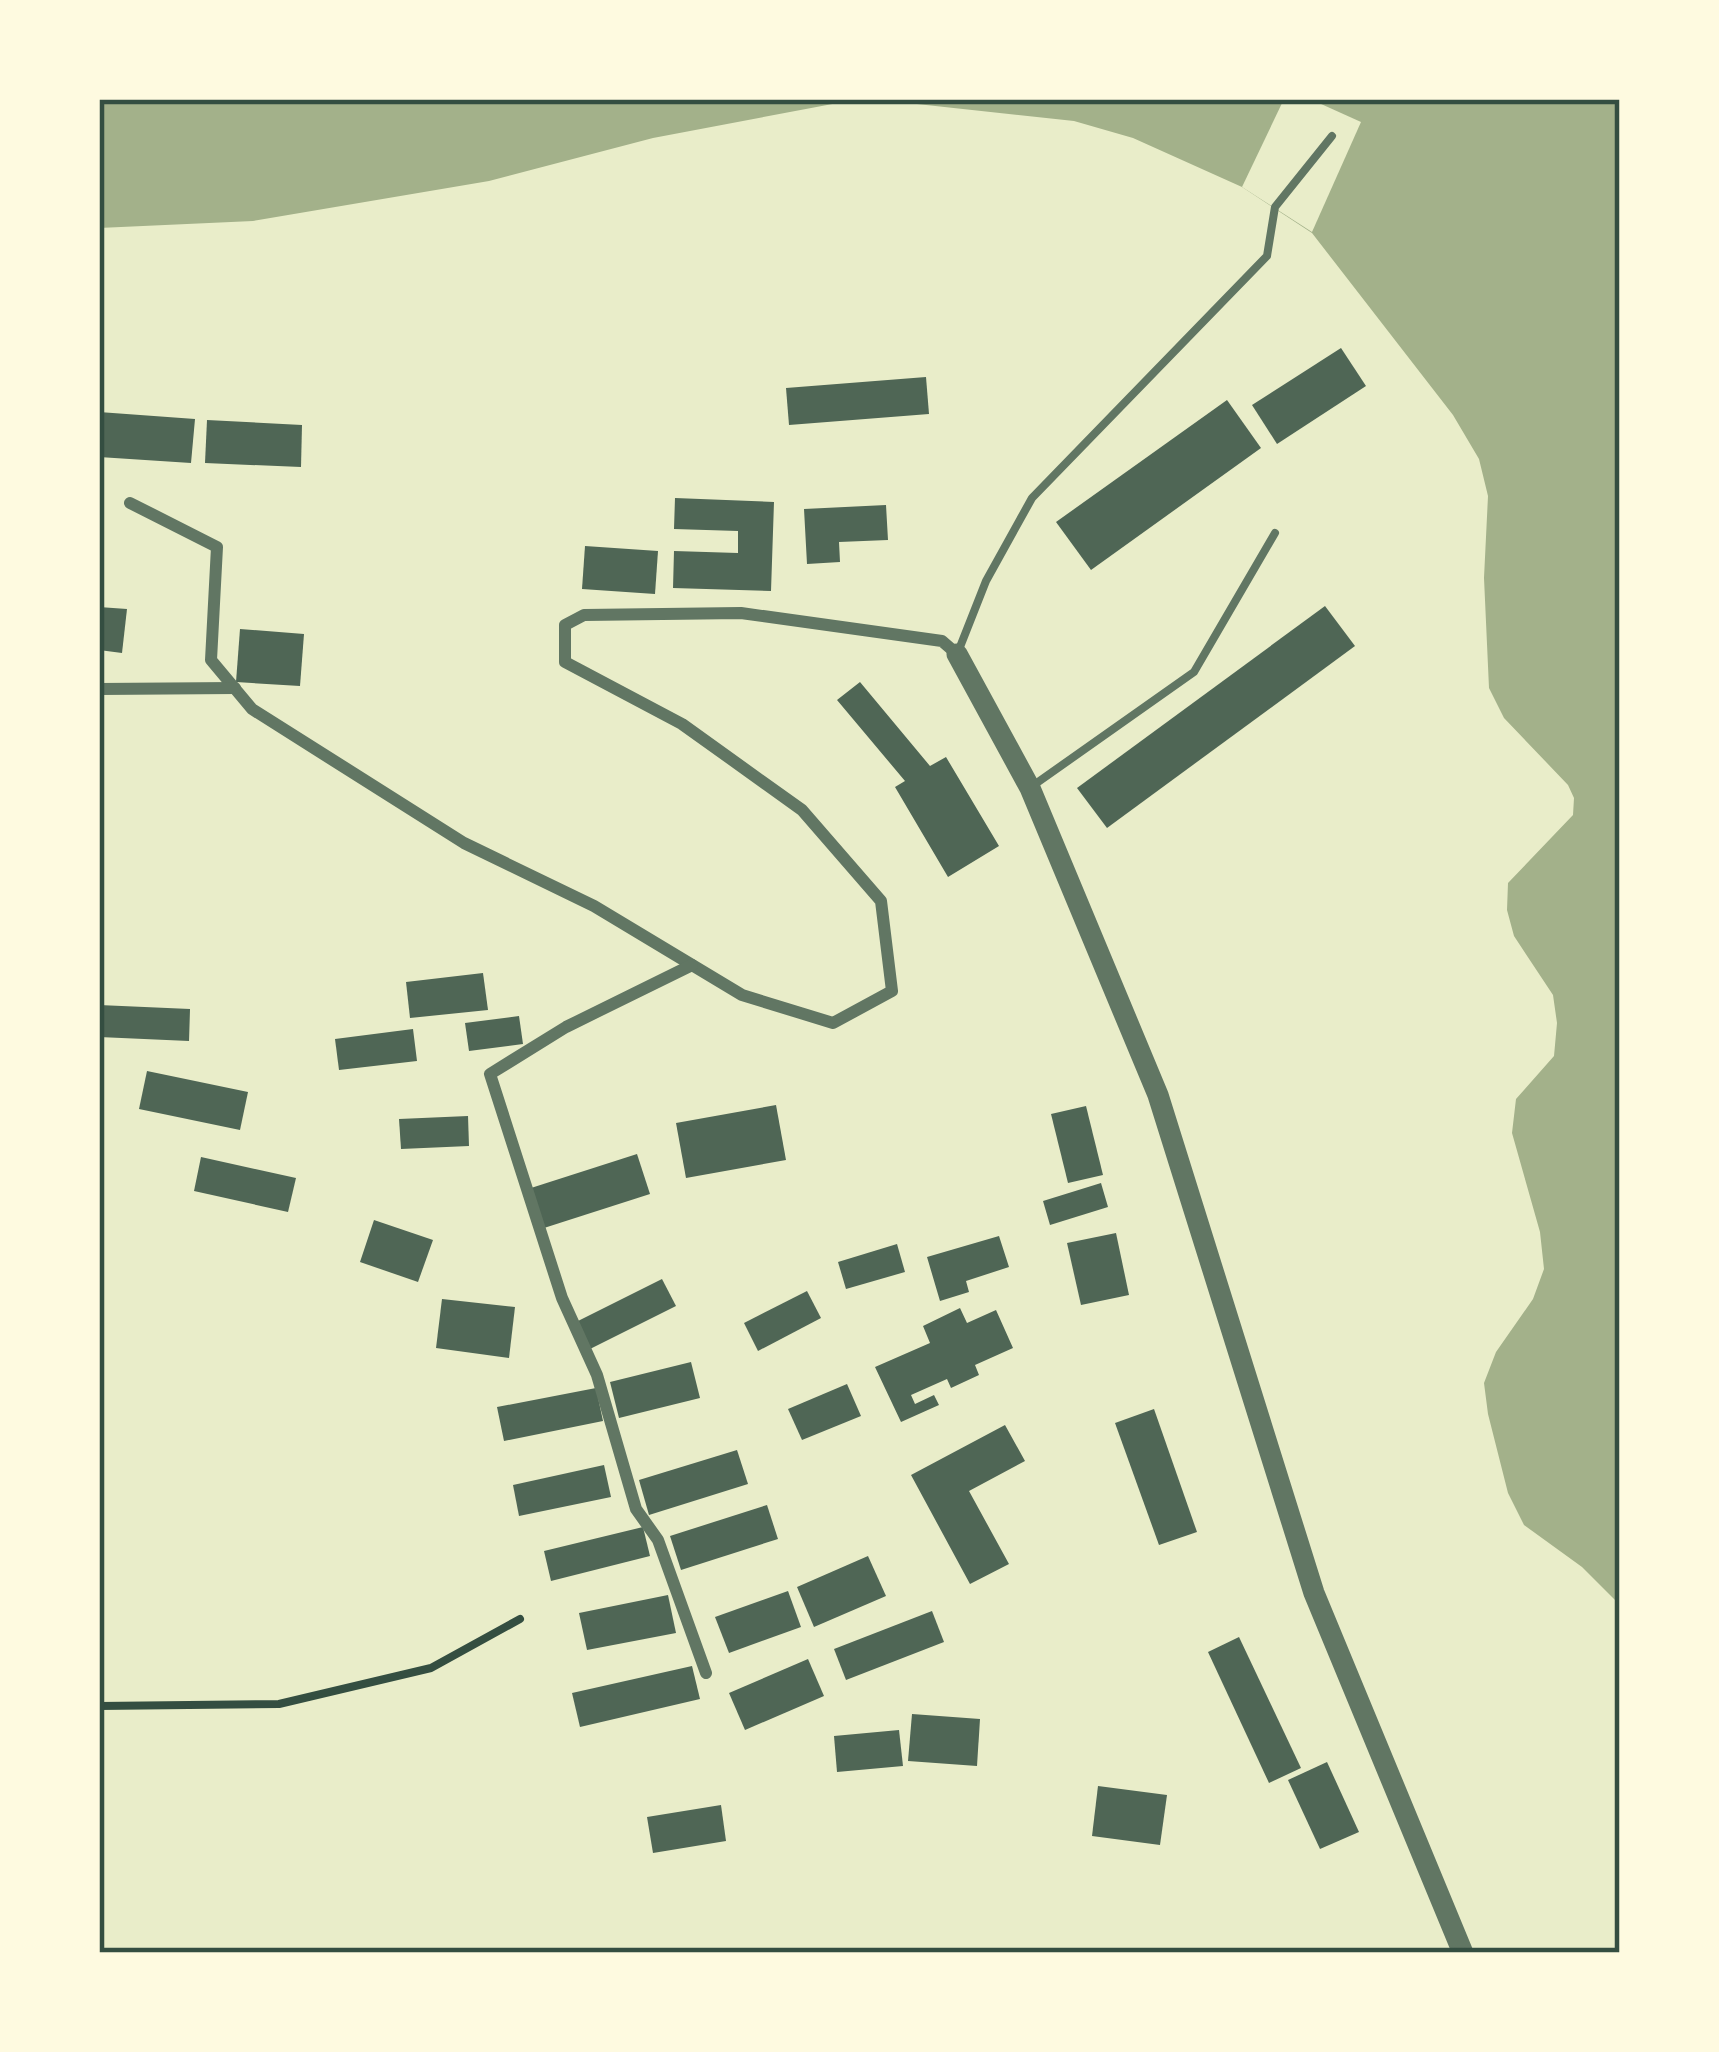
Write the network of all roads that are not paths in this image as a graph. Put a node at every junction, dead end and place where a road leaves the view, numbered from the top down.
1 (1332, 136) dead end
2 (130, 503) dead end
3 (1275, 533) dead end
4 (957, 653) junction
5 (235, 688) junction
6 (99, 689) edge
7 (1030, 788) junction
8 (692, 965) junction
9 (706, 1673) dead end
10 (1463, 1953) edge

1 - 4 lane
2 - 5 street
3 - 7 lane
4 - 7 street
4 - 8 street
5 - 6 street
5 - 8 street
7 - 10 street
8 - 9 street

